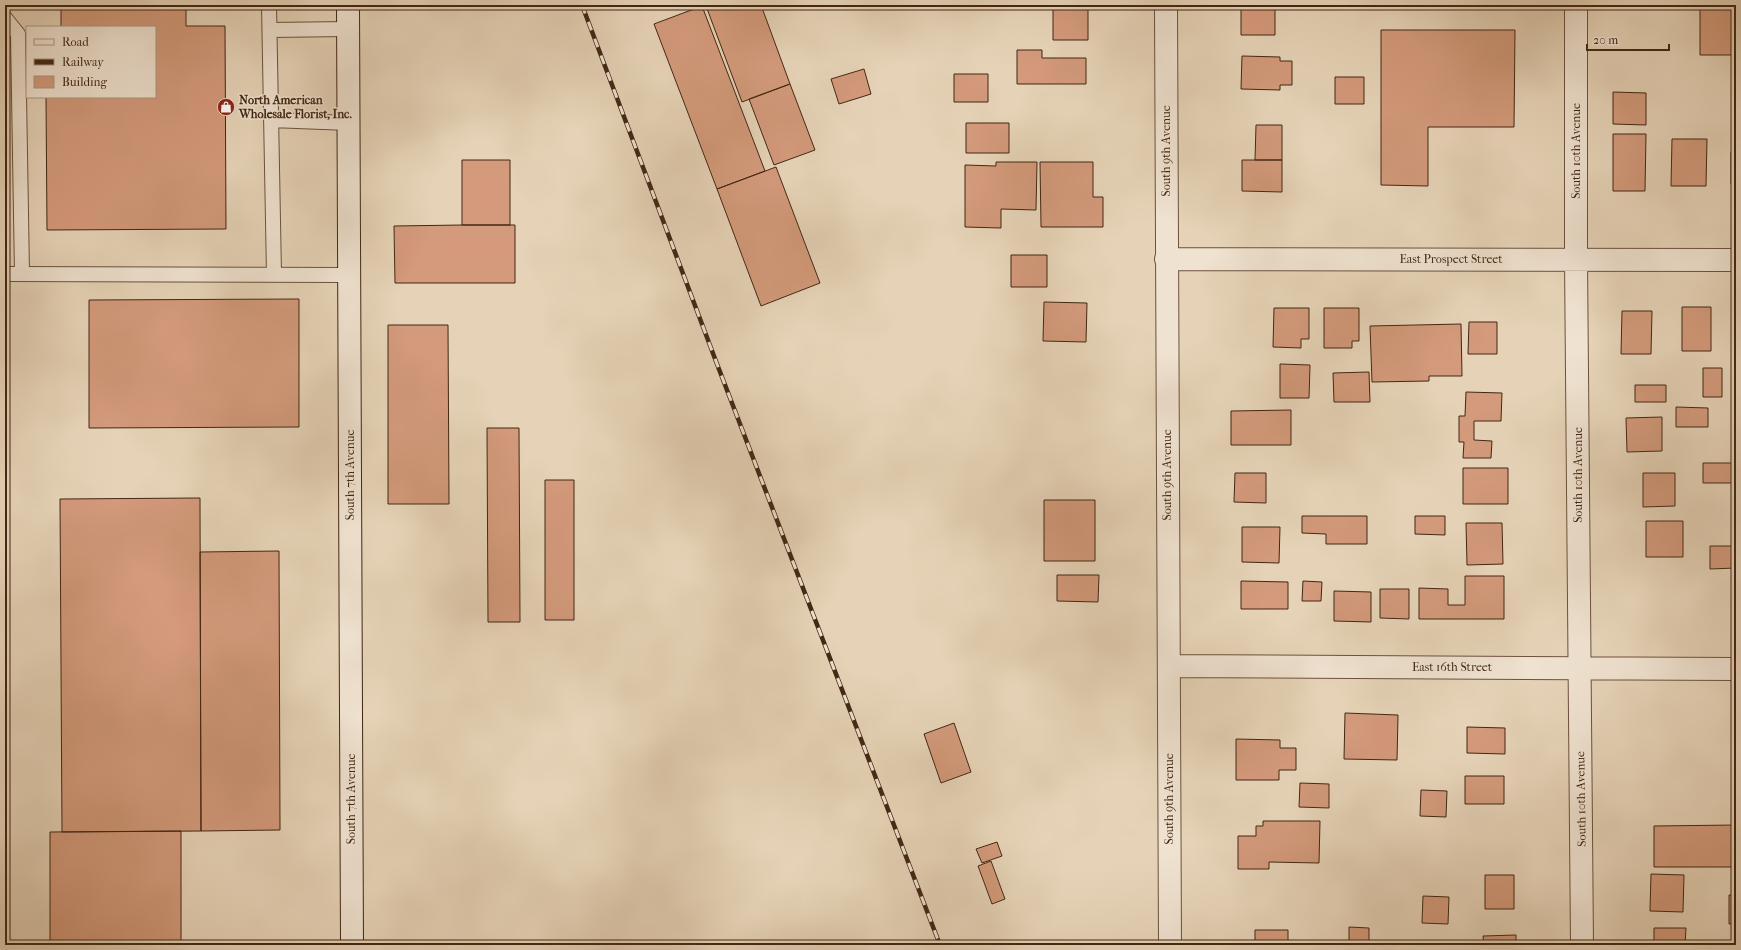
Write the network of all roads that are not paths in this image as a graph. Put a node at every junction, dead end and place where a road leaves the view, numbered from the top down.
1 (269, 5) edge
2 (348, 5) edge
3 (1166, 5) edge
4 (1576, 5) edge
5 (5, 18) edge
6 (348, 29) junction
7 (270, 30) junction
8 (271, 120) junction
9 (349, 123) junction
10 (1576, 259) junction
11 (1166, 260) junction
12 (1736, 260) edge
13 (5, 274) edge
14 (22, 274) junction
15 (274, 275) junction
16 (350, 275) junction
17 (1169, 666) junction
18 (1579, 668) junction
19 (1736, 669) edge
20 (352, 945) edge
21 (1170, 945) edge
22 (1582, 945) edge

1 - 7 lane
2 - 6 street, South 7th Avenue
3 - 11 street, South 9th Avenue
4 - 10 street, South 10th Avenue
5 - 14 lane
6 - 7 lane
6 - 9 street, South 7th Avenue
7 - 8 lane
8 - 9 lane
8 - 15 lane
9 - 16 street, South 7th Avenue
10 - 11 street, East Prospect Street
10 - 12 street, East Prospect Street
10 - 18 street, South 10th Avenue
11 - 17 street, South 9th Avenue
13 - 14 lane
14 - 15 lane
15 - 16 lane
16 - 20 street, South 7th Avenue
17 - 18 street, East 16th Street
17 - 21 street, South 9th Avenue
18 - 19 street, East 16th Street
18 - 22 street, South 10th Avenue

